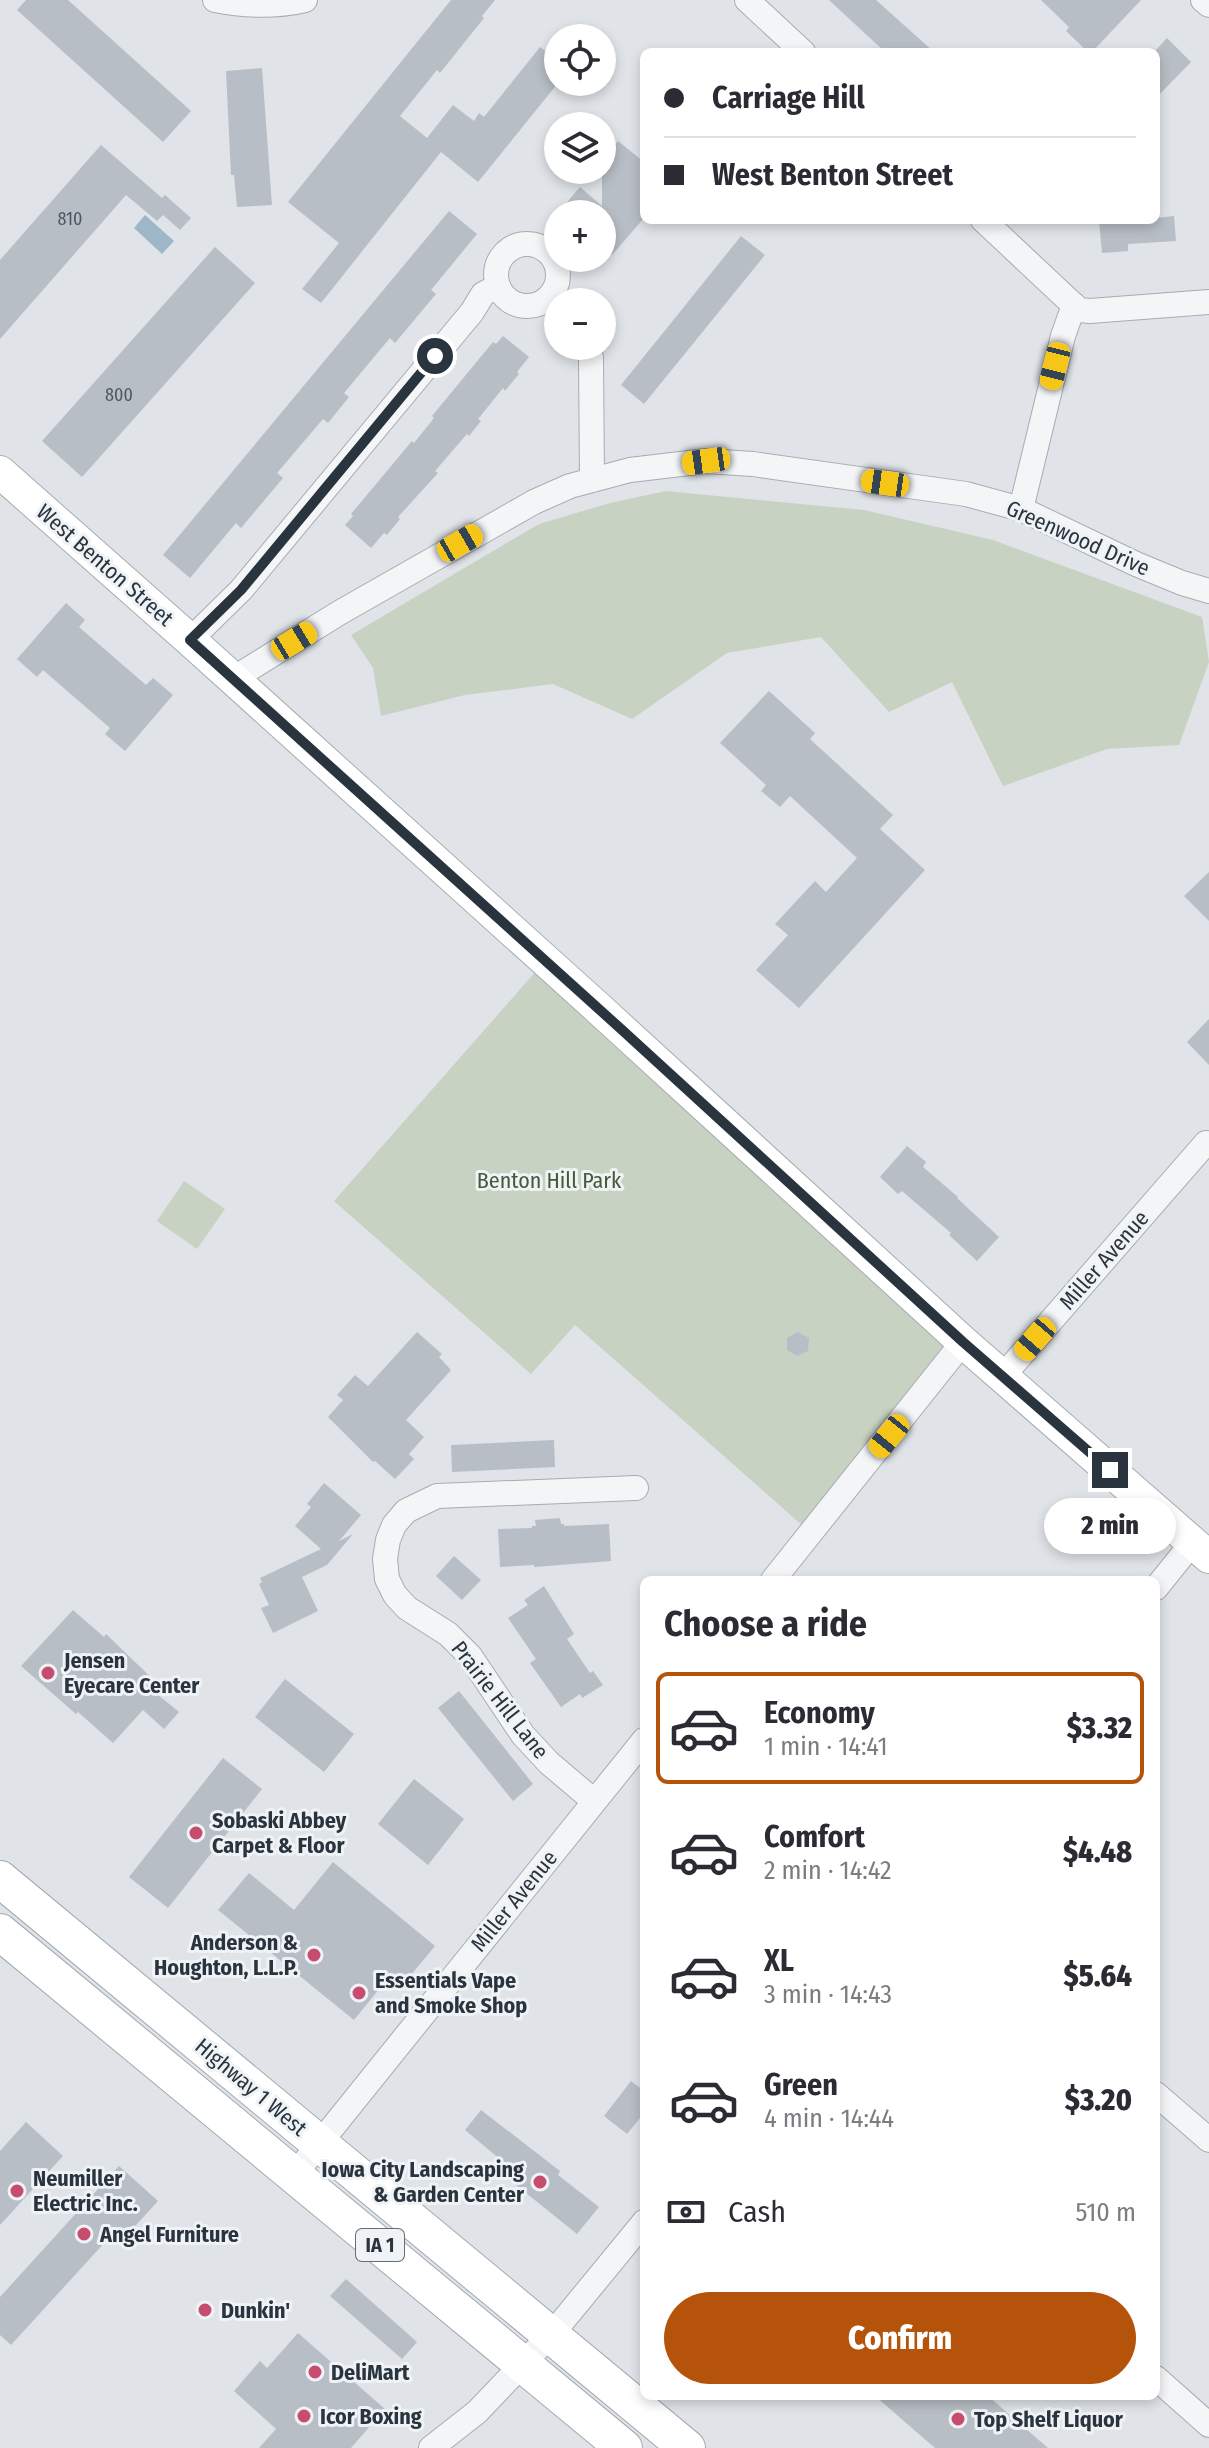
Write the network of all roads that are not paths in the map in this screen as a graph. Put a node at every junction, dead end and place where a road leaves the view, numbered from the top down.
1 (215, 0) edge
2 (305, 0) edge
3 (747, 0) edge
4 (1203, 0) edge
5 (1209, 5) edge
6 (799, 48) edge
7 (987, 224) edge
8 (498, 286) junction
9 (557, 288) edge
10 (544, 302) edge
11 (1209, 302) edge
12 (1074, 305) junction
13 (591, 360) edge
14 (0, 472) edge
15 (592, 480) junction
16 (1021, 509) junction
17 (1209, 591) edge
18 (190, 640) junction
19 (233, 679) junction
20 (1206, 1143) dead end
21 (963, 1342) junction
22 (1002, 1377) junction
23 (636, 1488) dead end
24 (1201, 1550) edge
25 (776, 1576) edge
26 (1160, 1585) edge
27 (640, 1745) edge
28 (594, 1801) junction
29 (0, 1879) edge
30 (0, 1932) edge
31 (1160, 2097) edge
32 (1209, 2140) edge
33 (319, 2144) junction
34 (295, 2174) junction
35 (640, 2227) edge
36 (549, 2334) junction
37 (522, 2364) junction
38 (1160, 2382) edge
39 (1209, 2425) edge
40 (431, 2448) edge
41 (624, 2448) edge
42 (687, 2448) edge

1 - 2 street
3 - 6 street
4 - 5 street
7 - 12 street
8 - 9 street
8 - 10 street
8 - 18 street
11 - 12 street
12 - 16 street
13 - 15 street
14 - 18 street, West Benton Street
15 - 16 street, Greenwood Drive
15 - 19 street, Greenwood Drive
16 - 17 street, Greenwood Drive
18 - 19 street, West Benton Street
19 - 21 street, West Benton Street
20 - 22 street, Miller Avenue
21 - 22 street, West Benton Street
21 - 25 street
22 - 24 street, West Benton Street
23 - 28 street, Prairie Hill Lane
24 - 26 street
27 - 28 street, Miller Avenue
28 - 33 street, Miller Avenue
29 - 33 main road, Highway 1 West / IA 1
30 - 34 main road, Highway 1 West / IA 1
31 - 32 street
33 - 34 street, Miller Avenue
33 - 36 main road, Highway 1 West / IA 1
34 - 37 main road, Highway 1 West / IA 1
35 - 36 street
36 - 37 street
36 - 42 main road, Highway 1 West / IA 1
37 - 40 street
37 - 41 main road, Highway 1 West / IA 1
38 - 39 street

